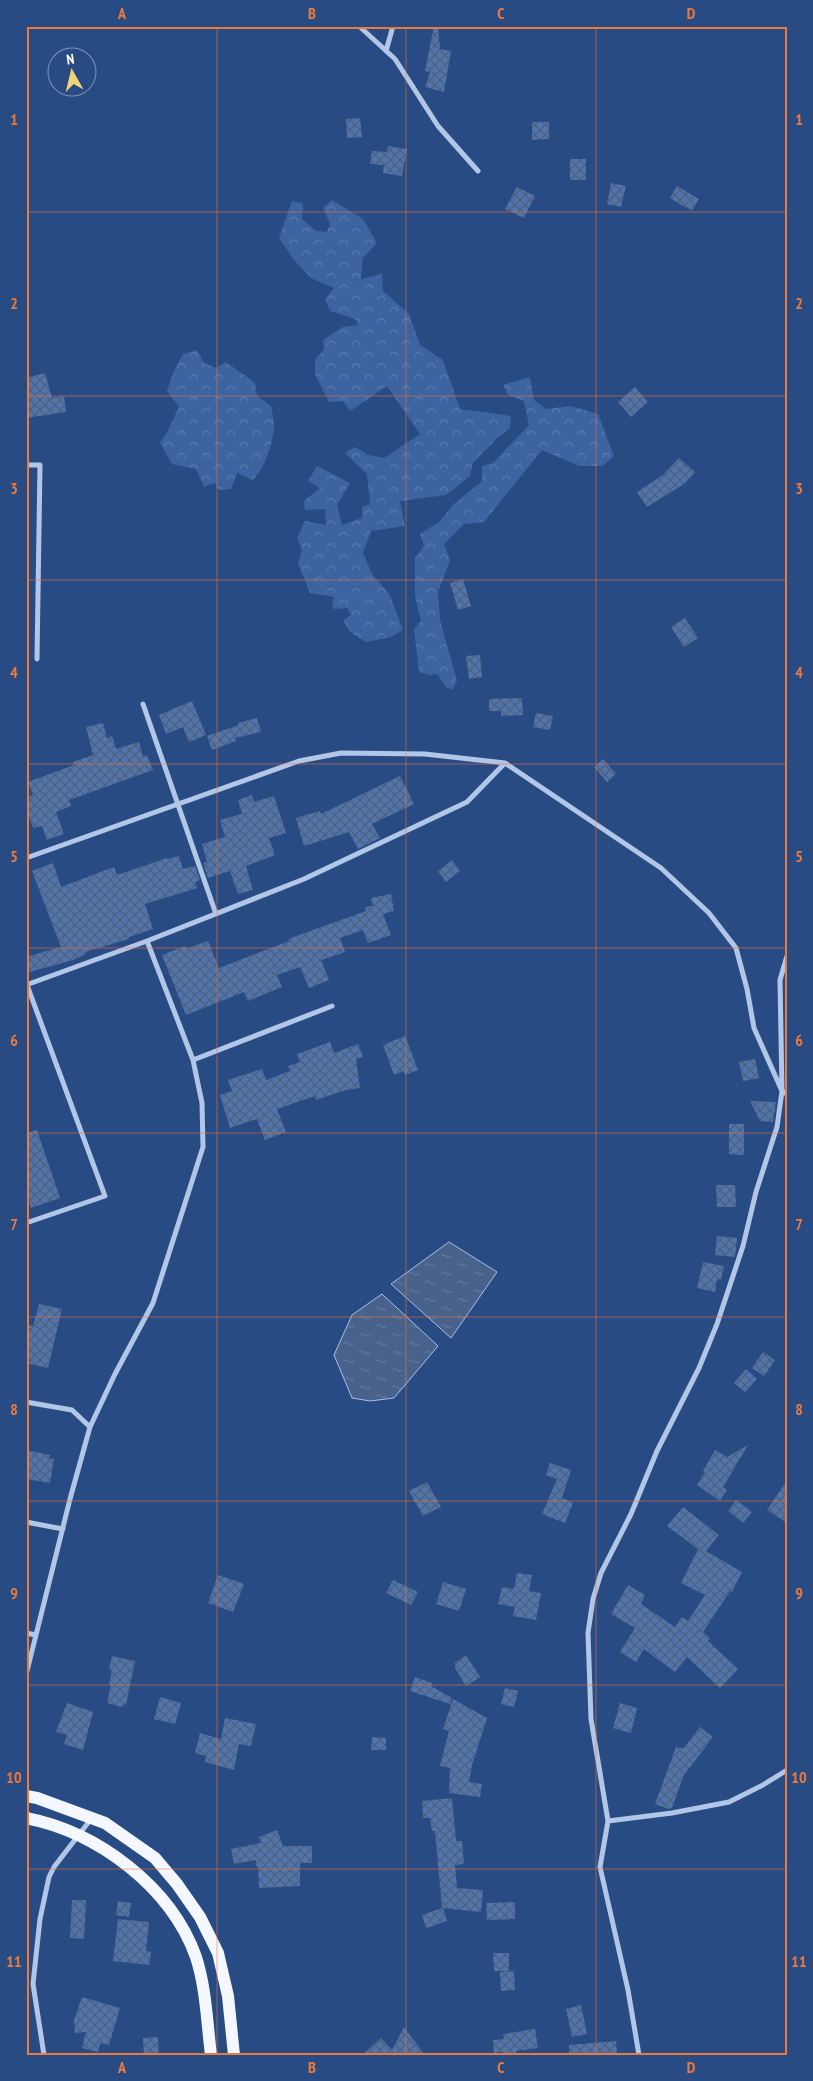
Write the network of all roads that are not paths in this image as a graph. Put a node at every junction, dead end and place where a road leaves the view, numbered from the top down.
1 (359, 26) edge
2 (393, 26) edge
3 (386, 50) junction
4 (478, 171) dead end
5 (26, 465) edge
6 (37, 659) dead end
7 (143, 704) dead end
8 (505, 763) junction
9 (177, 804) junction
10 (26, 858) edge
11 (216, 914) junction
12 (147, 941) junction
13 (787, 956) edge
14 (26, 985) edge
15 (332, 1006) dead end
16 (194, 1060) junction
17 (784, 1093) edge
18 (26, 1223) edge
19 (26, 1402) edge
20 (90, 1426) junction
21 (26, 1522) edge
22 (63, 1529) junction
23 (26, 1633) edge
24 (36, 1635) junction
25 (26, 1675) edge
26 (787, 1770) edge
27 (26, 1796) edge
28 (92, 1817) junction
29 (26, 1818) edge
30 (608, 1821) junction
31 (78, 1835) junction
32 (44, 2055) edge
33 (211, 2055) edge
34 (234, 2055) edge
35 (639, 2055) edge

1 - 3 street
2 - 3 street
3 - 4 street
5 - 6 street
7 - 9 street
8 - 9 street
8 - 11 street
8 - 17 street
9 - 10 street
9 - 11 street
11 - 12 street
12 - 14 street
12 - 16 street
13 - 17 street
14 - 18 street
15 - 16 street
16 - 20 street
17 - 30 street
19 - 20 street
20 - 22 street
21 - 22 street
22 - 24 street
23 - 24 street
24 - 25 street
26 - 30 street
27 - 28 main road
28 - 31 street
28 - 34 main road
29 - 31 main road
30 - 35 street
31 - 32 street
31 - 33 main road

